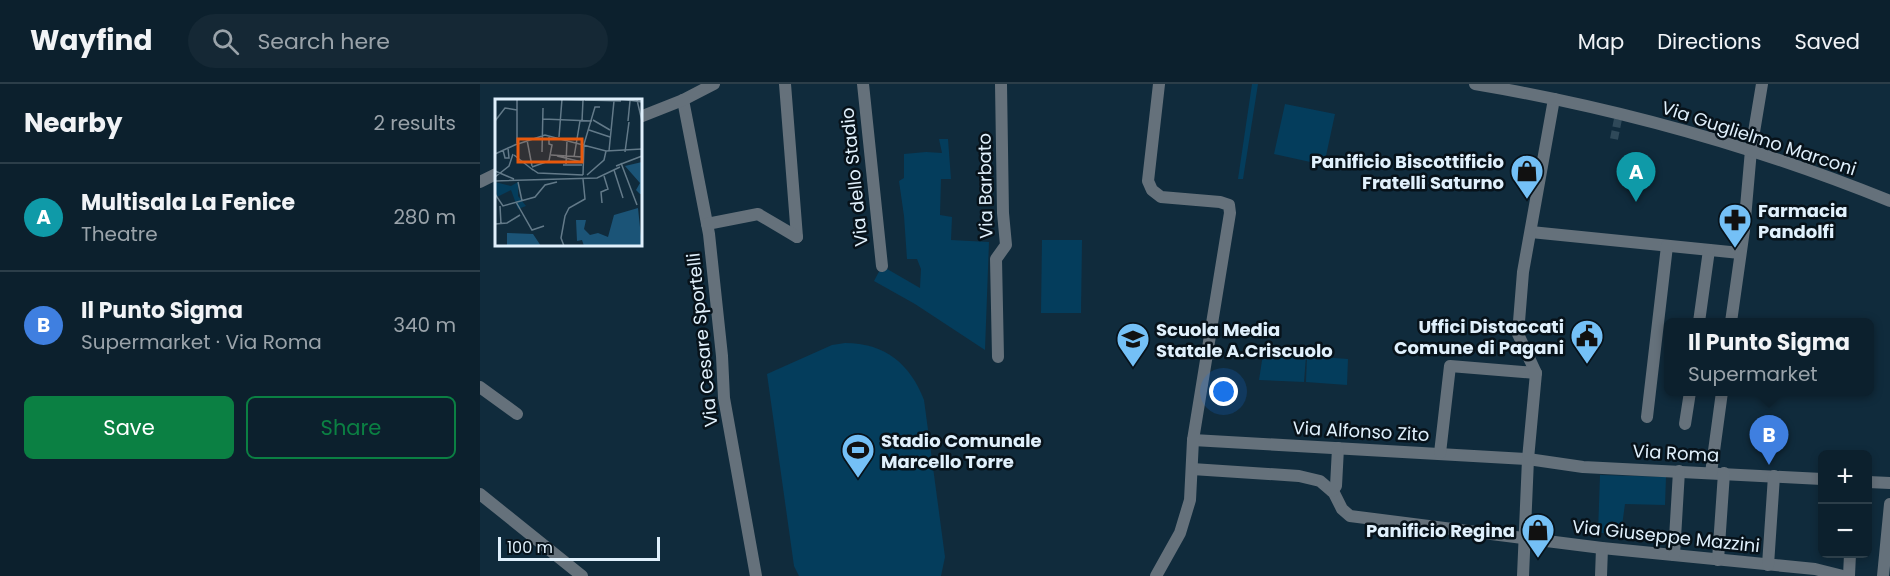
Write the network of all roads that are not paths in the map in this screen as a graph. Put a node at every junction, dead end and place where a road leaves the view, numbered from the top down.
1 (714, 84) edge
2 (785, 84) edge
3 (863, 84) edge
4 (1001, 84) edge
5 (1159, 84) edge
6 (1475, 84) edge
7 (1762, 84) edge
8 (1554, 99) junction
9 (683, 100) junction
10 (642, 116) edge
11 (1751, 150) junction
12 (1890, 201) edge
13 (706, 224) junction
14 (1531, 232) junction
15 (1666, 246) junction
16 (1709, 250) junction
17 (1740, 253) junction
18 (882, 266) dead end
19 (1700, 318) edge
20 (1732, 318) edge
21 (998, 357) dead end
22 (1536, 373) junction
23 (480, 387) edge
24 (1689, 396) edge
25 (1721, 396) edge
26 (517, 414) dead end
27 (1647, 417) dead end
28 (1685, 424) dead end
29 (1193, 441) junction
30 (1338, 448) junction
31 (1440, 453) junction
32 (1528, 459) junction
33 (1192, 469) junction
34 (1679, 471) junction
35 (1711, 472) junction
36 (1724, 473) junction
37 (1774, 477) junction
38 (1818, 479) edge
39 (1872, 482) edge
40 (1890, 483) edge
41 (1332, 491) junction
42 (480, 494) edge
43 (1890, 506) edge
44 (1523, 537) junction
45 (1602, 548) junction
46 (1674, 555) junction
47 (1850, 558) edge
48 (1718, 560) junction
49 (1768, 565) junction
50 (582, 576) edge
51 (756, 576) edge
52 (1156, 576) edge
53 (1523, 576) edge
54 (1601, 576) edge
55 (1843, 576) edge
56 (1849, 576) edge
57 (1883, 576) edge

1 - 9 street
2 - 13 street
3 - 18 street, Via dello Stadio
4 - 21 street, Via Barbato
5 - 29 street
6 - 8 street, Via Guglielmo Marconi
7 - 11 street
8 - 11 street, Via Guglielmo Marconi
8 - 14 street
9 - 10 street
9 - 13 street, Via Cesare Sportelli
11 - 12 street, Via Guglielmo Marconi
11 - 17 street
13 - 51 street, Via Cesare Sportelli
14 - 15 street
14 - 22 street
15 - 16 street
15 - 27 street
16 - 17 street
16 - 19 street
17 - 20 street
22 - 31 street
22 - 32 street
23 - 26 street
24 - 28 street
25 - 35 street
29 - 30 street, Via Alfonso Zito
29 - 33 street
30 - 31 street, Via Alfonso Zito
30 - 41 street
31 - 32 street, Via Alfonso Zito
32 - 34 street, Via Roma
32 - 44 street
33 - 41 street
33 - 52 street
34 - 35 street, Via Roma
34 - 46 street
35 - 36 street, Via Roma
36 - 37 street, Via Roma
36 - 48 street
37 - 38 street, Via Roma
37 - 49 street
39 - 40 street
41 - 44 street, Via Giuseppe Mazzini
42 - 50 street
43 - 57 street
44 - 45 street, Via Giuseppe Mazzini
44 - 53 street
45 - 46 street, Via Giuseppe Mazzini
45 - 54 street
46 - 48 street, Via Giuseppe Mazzini
47 - 56 street
48 - 49 street, Via Giuseppe Mazzini
49 - 55 street, Via Giuseppe Mazzini

